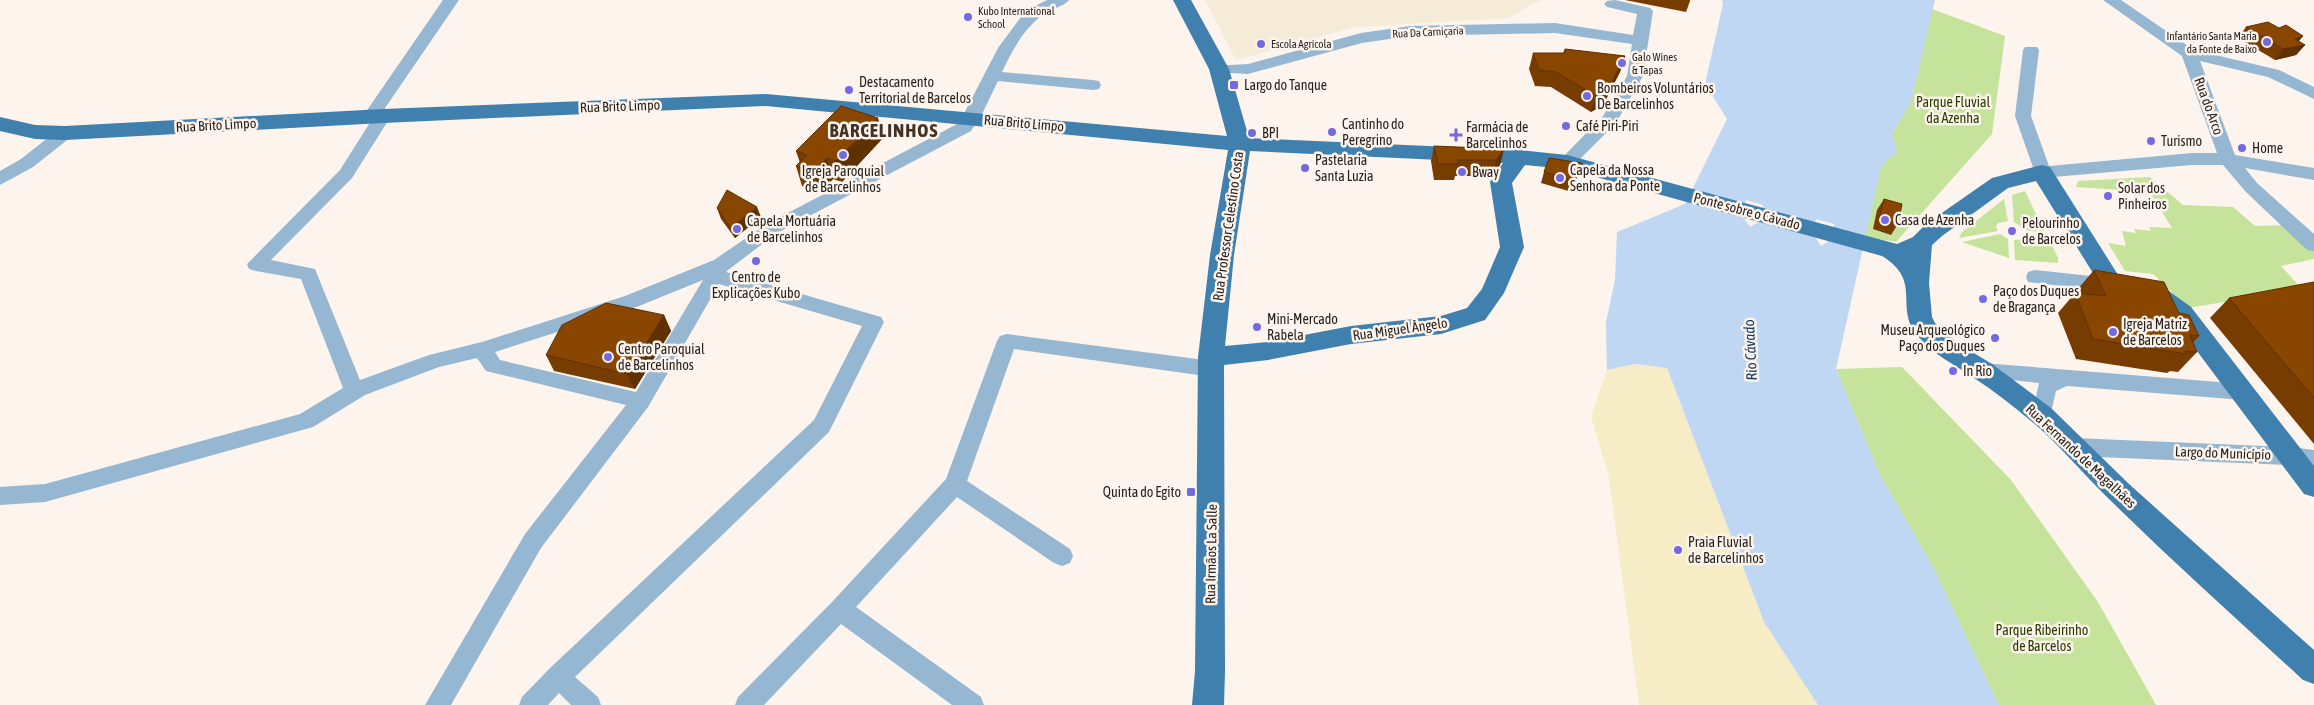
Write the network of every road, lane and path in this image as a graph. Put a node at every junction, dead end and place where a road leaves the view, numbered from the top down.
1 (451, 0) edge
2 (1061, 0) edge
3 (1182, 0) edge
4 (2111, 0) edge
5 (1612, 4) dead end
6 (1640, 41) junction
7 (2031, 50) dead end
8 (2189, 54) junction
9 (1219, 69) junction
10 (992, 76) junction
11 (1093, 85) dead end
12 (2314, 94) edge
13 (377, 116) junction
14 (972, 118) junction
15 (0, 124) edge
16 (65, 133) junction
17 (1240, 144) junction
18 (1519, 156) junction
19 (2228, 159) junction
20 (1567, 162) junction
21 (2042, 172) junction
22 (2314, 174) edge
23 (0, 179) edge
24 (1921, 242) junction
25 (2314, 245) edge
26 (1886, 249) junction
27 (718, 271) junction
28 (2035, 277) dead end
29 (1917, 283) junction
30 (2112, 285) junction
31 (482, 349) junction
32 (1212, 363) junction
33 (1983, 370) junction
34 (2066, 378) junction
35 (354, 391) junction
36 (2243, 392) junction
37 (641, 401) junction
38 (1212, 403) joint
39 (2042, 415) junction
40 (2074, 447) junction
41 (2302, 458) edge
42 (956, 484) junction
43 (2314, 486) edge
44 (0, 496) edge
45 (1062, 556) dead end
46 (840, 609) junction
47 (2314, 670) edge
48 (558, 677) junction
49 (439, 704) edge
50 (531, 705) edge
51 (589, 705) edge
52 (747, 705) edge
53 (972, 705) edge
54 (1208, 705) edge

1 - 13 street
2 - 10 street
3 - 9 main road, Rua Professor Celestino Costa
4 - 8 street
5 - 6 street
6 - 9 street, Rua Da Carniçaria
6 - 20 street
7 - 21 street
8 - 12 street
8 - 19 street, Rua do Arco
9 - 17 main road, Rua Professor Celestino Costa
10 - 11 street
10 - 14 street
13 - 14 main road, Rua Brito Limpo
13 - 16 main road, Rua Brito Limpo
13 - 35 street
14 - 17 main road, Rua Brito Limpo
14 - 27 street
15 - 16 main road, Rua Brito Limpo
16 - 23 street
17 - 18 main road, Rua Brito Limpo
17 - 32 main road, Rua Professor Celestino Costa
18 - 20 main road, Ponte sobre o Cávado
18 - 32 main road, Rua Miguel Ângelo
19 - 21 street
19 - 22 street
19 - 25 street, Rua do Arco
20 - 26 main road, Ponte sobre o Cávado
21 - 24 main road
21 - 30 main road
24 - 26 main road
24 - 29 main road, Rua Fernando de Magalhães
26 - 29 main road
27 - 31 street
27 - 37 street
27 - 48 street
28 - 30 street
29 - 33 main road, Rua Fernando de Magalhães
30 - 36 main road, Largo do Município
31 - 35 street
31 - 37 street
32 - 38 main road, Rua Professor Celestino Costa
32 - 42 street
33 - 34 street
33 - 39 main road, Rua Fernando de Magalhães
34 - 36 street
34 - 39 street
35 - 44 street
36 - 41 main road, Largo do Município
37 - 49 street
38 - 54 main road, Rua Irmãos La Salle
39 - 40 main road, Rua Fernando de Magalhães
40 - 41 street, Largo do Município
40 - 47 main road, Rua Fernando de Magalhães
41 - 43 main road
42 - 45 street
42 - 46 street
46 - 52 street
46 - 53 street
48 - 50 street
48 - 51 street

